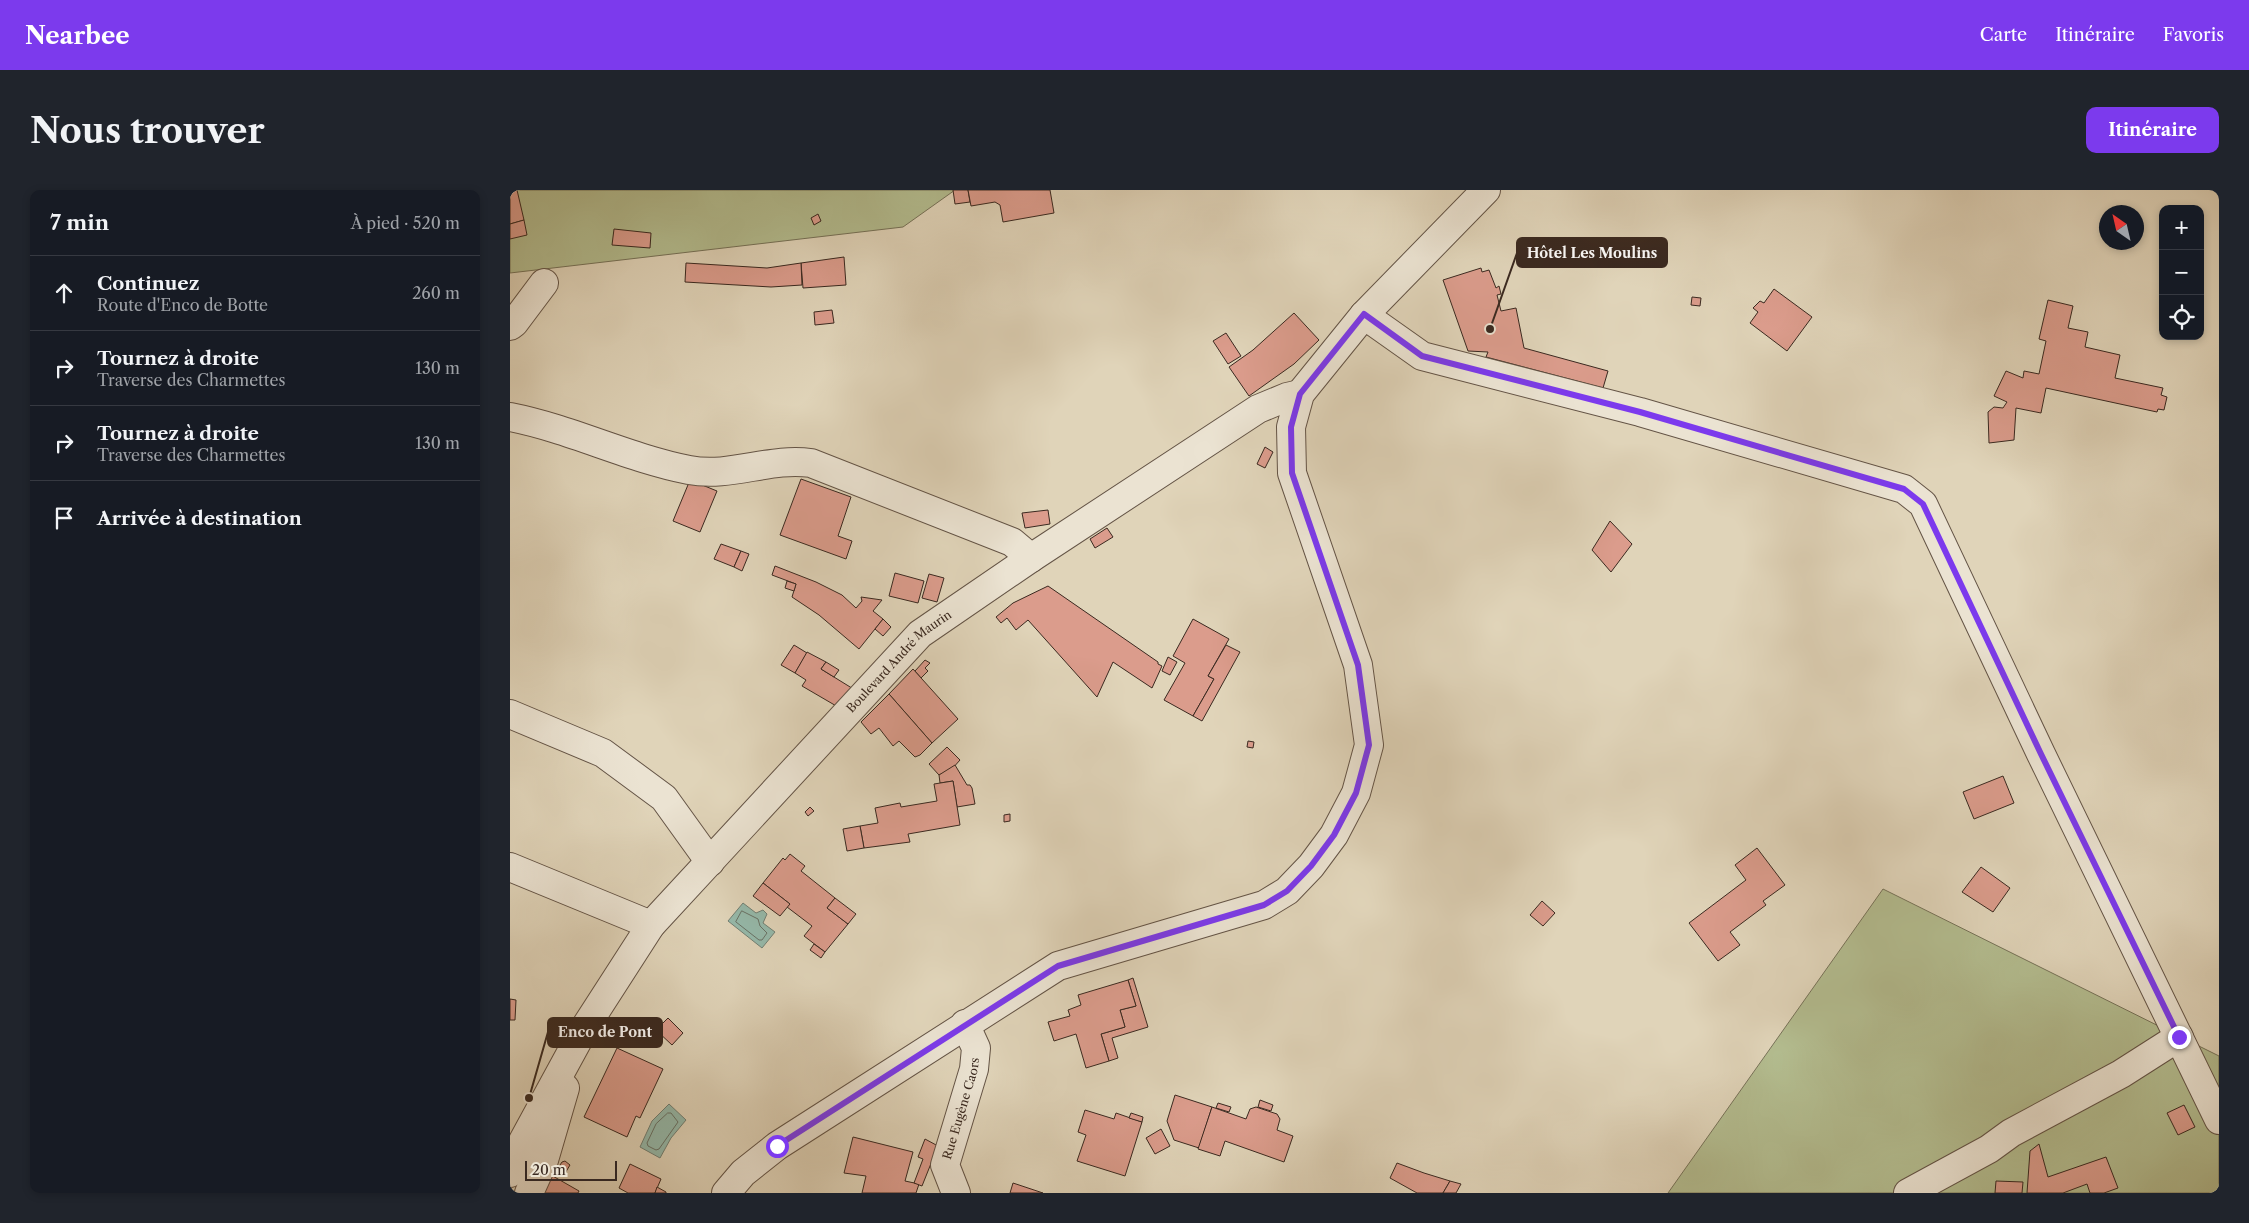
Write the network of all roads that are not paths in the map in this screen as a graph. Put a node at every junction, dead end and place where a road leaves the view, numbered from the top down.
1 (1486, 190) edge
2 (544, 283) dead end
3 (1364, 314) junction
4 (510, 326) edge
5 (1300, 394) junction
6 (510, 417) edge
7 (1031, 558) junction
8 (510, 714) edge
9 (710, 862) junction
10 (510, 867) edge
11 (651, 926) junction
12 (965, 1024) junction
13 (584, 1029) junction
14 (2179, 1037) junction
15 (2219, 1120) edge
16 (516, 1143) edge
17 (544, 1160) junction
18 (522, 1187) edge
19 (726, 1193) edge
20 (956, 1193) edge
21 (1908, 1193) edge

1 - 3 street
2 - 4 street
3 - 5 street
3 - 14 street
5 - 7 street, Boulevard André Maurin
5 - 12 street
6 - 7 street
7 - 9 street, Boulevard André Maurin
8 - 9 street
9 - 11 street, Boulevard André Maurin
10 - 11 street
11 - 13 street, Boulevard André Maurin
12 - 19 street
12 - 20 street, Rue Eugène Caors
13 - 16 street, Boulevard André Maurin
13 - 17 street, Boulevard André Maurin
14 - 15 street
14 - 21 street
16 - 17 street
16 - 18 street, Boulevard André Maurin
17 - 18 street, Boulevard André Maurin

